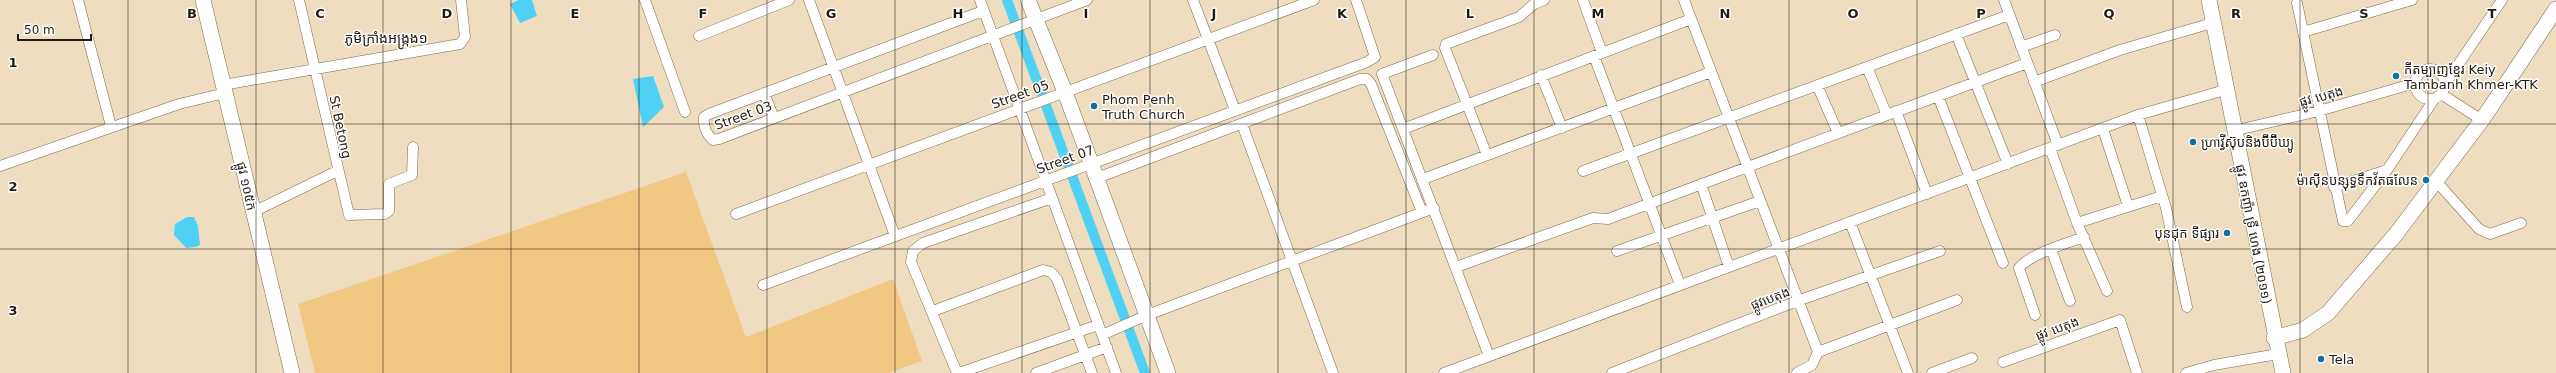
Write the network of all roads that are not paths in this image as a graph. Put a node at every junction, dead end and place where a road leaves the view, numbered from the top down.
1 (78, 0) edge
2 (203, 0) edge
3 (299, 0) edge
4 (461, 0) edge
5 (645, 0) edge
6 (789, 0) edge
7 (808, 0) edge
8 (980, 0) edge
9 (1028, 0) edge
10 (1087, 0) edge
11 (1193, 0) edge
12 (1314, 0) edge
13 (1356, 0) edge
14 (1544, 0) edge
15 (1583, 0) edge
16 (1684, 0) edge
17 (2004, 0) edge
18 (2209, 0) edge
19 (2412, 0) edge
20 (2491, 0) edge
21 (2502, 0) edge
22 (2297, 3) dead end
23 (2556, 9) edge
24 (983, 10) junction
25 (2494, 12) junction
26 (2009, 15) junction
27 (1033, 19) junction
28 (1691, 19) junction
29 (2212, 23) junction
30 (2302, 32) junction
31 (994, 34) junction
32 (1956, 34) junction
33 (2055, 35) dead end
34 (700, 36) dead end
35 (1208, 39) junction
36 (2021, 47) junction
37 (1598, 54) junction
38 (1433, 56) dead end
39 (2027, 63) junction
40 (833, 66) junction
41 (1867, 67) junction
42 (315, 68) junction
43 (1711, 72) junction
44 (1541, 75) junction
45 (1976, 82) junction
46 (2034, 82) junction
47 (2415, 83) junction
48 (1817, 85) junction
49 (224, 89) junction
50 (2225, 90) junction
51 (842, 92) junction
52 (2440, 92) junction
53 (764, 93) junction
54 (1061, 93) junction
55 (1938, 96) junction
56 (1467, 103) junction
57 (1022, 108) junction
58 (1612, 109) junction
59 (1235, 110) junction
60 (2319, 111) junction
61 (685, 112) dead end
62 (1892, 113) junction
63 (2138, 116) junction
64 (774, 118) junction
65 (1728, 118) junction
66 (2482, 120) junction
67 (1242, 124) junction
68 (110, 126) junction
69 (1562, 128) junction
70 (1403, 129) junction
71 (2103, 129) junction
72 (2233, 131) junction
73 (1838, 133) junction
74 (413, 147) dead end
75 (2054, 147) junction
76 (1630, 154) junction
77 (1487, 155) junction
78 (869, 164) junction
79 (2008, 164) junction
80 (1088, 165) junction
81 (0, 166) edge
82 (1747, 167) junction
83 (2387, 170) junction
84 (337, 171) junction
85 (1583, 171) dead end
86 (1096, 178) junction
87 (1971, 178) junction
88 (1050, 179) junction
89 (1423, 179) junction
90 (2436, 181) junction
91 (1701, 184) junction
92 (2334, 187) junction
93 (1927, 194) junction
94 (2162, 196) junction
95 (1052, 198) junction
96 (1760, 201) junction
97 (1648, 204) junction
98 (2128, 206) junction
99 (1434, 208) junction
100 (253, 212) junction
101 (1422, 212) junction
102 (736, 214) dead end
103 (1712, 218) junction
104 (1850, 222) junction
105 (2077, 223) junction
106 (2521, 223) dead end
107 (895, 236) junction
108 (1660, 236) junction
109 (2084, 237) junction
110 (1778, 249) junction
111 (2051, 249) junction
112 (1617, 251) dead end
113 (1940, 251) dead end
114 (1293, 260) junction
115 (2003, 263) dead end
116 (1456, 267) junction
117 (1729, 267) junction
118 (1871, 276) junction
119 (763, 285) dead end
120 (1680, 285) junction
121 (2107, 291) dead end
122 (1957, 300) dead end
123 (1798, 301) junction
124 (2070, 301) dead end
125 (2187, 307) dead end
126 (933, 311) junction
127 (2035, 315) dead end
128 (1142, 317) junction
129 (1098, 325) junction
130 (1890, 326) junction
131 (1077, 332) junction
132 (1106, 333) junction
133 (2274, 338) junction
134 (1106, 348) junction
135 (1818, 352) junction
136 (2278, 354) junction
137 (1085, 355) junction
138 (1489, 356) junction
139 (1972, 358) dead end
140 (2003, 362) dead end
141 (292, 373) edge
142 (958, 373) edge
143 (1036, 373) edge
144 (1092, 373) edge
145 (1116, 373) edge
146 (1168, 373) edge
147 (1333, 373) edge
148 (1444, 373) edge
149 (1612, 373) edge
150 (1797, 373) edge
151 (1908, 373) edge
152 (1932, 373) edge
153 (2137, 373) edge
154 (2186, 373) edge
155 (2283, 373) edge

1 - 68 street
2 - 49 street, ផ្លូវ ១០៥ក
3 - 42 street, St Betong
4 - 42 street
5 - 61 street
6 - 34 street
7 - 40 street
8 - 24 street
9 - 27 street
10 - 27 street, Street 03
11 - 35 street
12 - 35 street, Street 05
13 - 59 street, Street 07
14 - 56 street
15 - 37 street
16 - 28 street
17 - 26 street
18 - 29 street, ផ្លូវ ឧកញ៉ា ទ្រី ហេង (២០១១)
19 - 30 street
20 - 25 street
21 - 25 street
22 - 30 street
23 - 66 street
24 - 31 street
24 - 40 street, Street 03
25 - 52 street
26 - 32 street
26 - 36 street
27 - 31 street, Street 03
27 - 54 street
28 - 37 street
28 - 43 street
29 - 46 street
29 - 50 street, ផ្លូវ ឧកញ៉ា ទ្រី ហេង (២០១១)
30 - 60 street
31 - 51 street, Street 03
31 - 57 street
32 - 41 street
32 - 45 street
33 - 36 street
35 - 54 street, Street 05
35 - 59 street
36 - 39 street
37 - 44 street
37 - 58 street
38 - 70 street
39 - 45 street
39 - 46 street
40 - 51 street
40 - 53 street, Street 03
41 - 48 street
41 - 62 street
42 - 49 street
42 - 84 street, St Betong
43 - 58 street
43 - 65 street
44 - 56 street
44 - 69 street
45 - 55 street
45 - 79 street
46 - 75 street
47 - 52 street
47 - 52 street
47 - 60 street, ផ្លូវ បេតុង
48 - 65 street
48 - 73 street
49 - 68 street
49 - 100 street, ផ្លូវ ១០៥ក
50 - 63 street
50 - 72 street, ផ្លូវ ឧកញ៉ា ទ្រី ហេង (២០១១)
51 - 64 street, Street 03
51 - 78 street
52 - 66 street
52 - 83 street
53 - 64 street
53 - 64 street, Street 03
54 - 57 street, Street 05
54 - 80 street
55 - 62 street
55 - 87 street
56 - 70 street
56 - 77 street
57 - 78 street, Street 05
57 - 88 street
58 - 69 street
58 - 76 street
59 - 80 street, Street 07
60 - 72 street, ផ្លូវ បេតុង
60 - 92 street
62 - 73 street
62 - 93 street
63 - 71 street
63 - 94 street
65 - 76 street
65 - 82 street
66 - 90 street
67 - 86 street
67 - 101 street
67 - 114 street
68 - 81 street
69 - 77 street
70 - 89 street
71 - 75 street
71 - 98 street
72 - 133 street, ផ្លូវ ឧកញ៉ា ទ្រី ហេង (២០១១)
73 - 82 street
74 - 84 street
75 - 79 street
75 - 105 street
76 - 85 street
76 - 97 street
77 - 89 street
78 - 102 street, Street 05
78 - 107 street
79 - 87 street
80 - 86 street
80 - 88 street, Street 07
82 - 91 street
82 - 96 street
83 - 92 street
83 - 92 street
84 - 100 street, St Betong
86 - 128 street
87 - 93 street
87 - 115 street
88 - 95 street
88 - 107 street, Street 07
89 - 99 street
90 - 106 street
90 - 133 street
91 - 97 street
91 - 103 street
93 - 104 street
94 - 98 street
94 - 125 street
95 - 126 street
95 - 129 street
96 - 103 street
96 - 110 street
97 - 108 street
97 - 116 street
98 - 105 street
99 - 101 street
99 - 116 street
100 - 141 street, ផ្លូវ ១០៥ក
101 - 114 street
103 - 108 street
103 - 117 street
104 - 110 street
104 - 118 street
105 - 109 street
107 - 119 street, Street 07
108 - 112 street
108 - 120 street
109 - 111 street
109 - 121 street
110 - 117 street
110 - 123 street
111 - 124 street
111 - 127 street
113 - 118 street, ផ្លូវបេតុង
114 - 128 street
114 - 147 street
116 - 138 street
117 - 120 street
118 - 123 street, ផ្លូវបេតុង
118 - 130 street
120 - 138 street
122 - 130 street
123 - 135 street
123 - 149 street, ផ្លូវបេតុង
126 - 131 street
126 - 142 street
128 - 132 street
128 - 146 street
129 - 131 street
129 - 132 street
130 - 135 street
130 - 151 street
131 - 137 street
131 - 142 street
132 - 134 street
133 - 136 street, ផ្លូវ ឧកញ៉ា ទ្រី ហេង (២០១១)
134 - 137 street
134 - 145 street
135 - 150 street
136 - 154 street
136 - 155 street, ផ្លូវ ឧកញ៉ា ទ្រី ហេង (២០១១)
137 - 143 street
137 - 144 street
138 - 148 street
139 - 152 street
140 - 153 street, ផ្លូវ បេតុង

